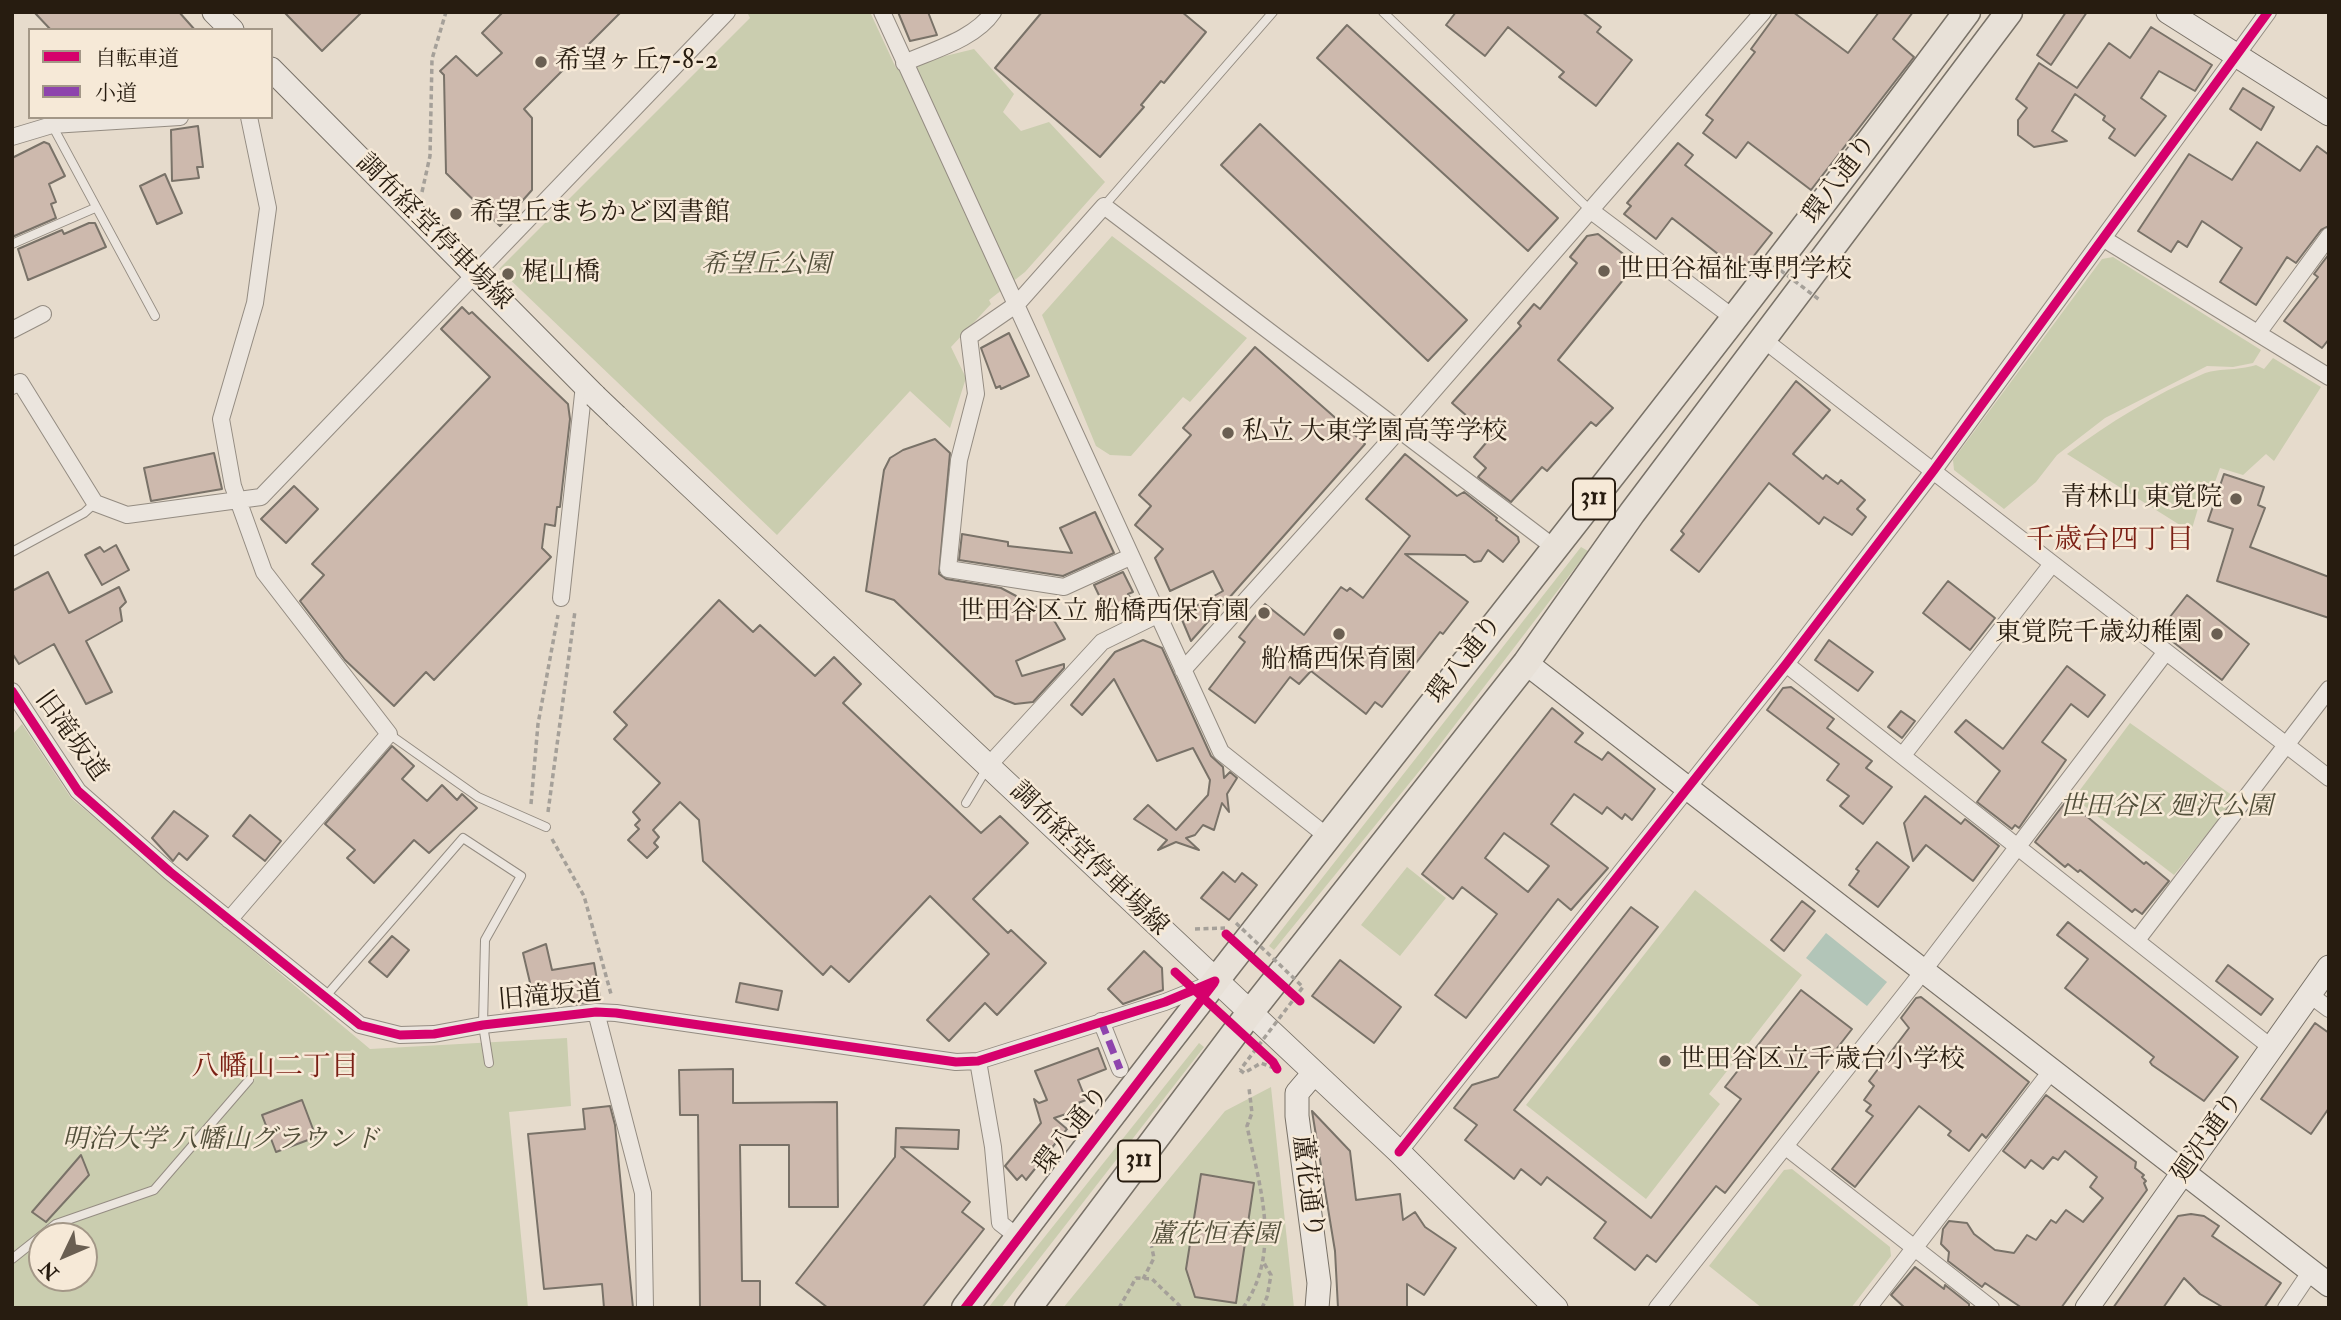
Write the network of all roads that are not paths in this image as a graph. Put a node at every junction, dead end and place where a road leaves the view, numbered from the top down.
1 (214, 12) edge
2 (727, 12) edge
3 (881, 12) edge
4 (993, 12) edge
5 (1273, 12) edge
6 (1383, 12) edge
7 (1763, 12) edge
8 (1967, 12) edge
9 (2009, 12) edge
10 (2168, 12) edge
11 (2268, 12) edge
12 (230, 28) edge
13 (2238, 56) junction
14 (904, 63) junction
15 (275, 80) edge
16 (2329, 114) edge
17 (148, 119) edge
18 (248, 119) edge
19 (51, 125) junction
20 (12, 137) edge
21 (1104, 206) junction
22 (95, 208) junction
23 (1590, 210) junction
24 (2329, 236) edge
25 (2104, 239) junction
26 (12, 244) edge
27 (473, 275) junction
28 (1017, 304) junction
29 (43, 314) dead end
30 (155, 316) dead end
31 (1735, 319) junction
32 (12, 330) edge
33 (2258, 333) junction
34 (1764, 340) junction
35 (2329, 377) edge
36 (15, 379) edge
37 (590, 391) junction
38 (1400, 429) junction
39 (1934, 470) junction
40 (238, 500) junction
41 (94, 503) junction
42 (1555, 548) junction
43 (12, 552) edge
44 (1130, 557) junction
45 (2052, 564) junction
46 (561, 598) road end
47 (1157, 615) junction
48 (2165, 653) junction
49 (1526, 663) junction
50 (1786, 664) junction
51 (1183, 670) junction
52 (2329, 689) edge
53 (12, 691) edge
54 (389, 734) junction
55 (2288, 746) junction
56 (1903, 755) junction
57 (989, 765) junction
58 (2329, 778) edge
59 (1689, 788) junction
60 (966, 803) dead end
61 (546, 827) road end
62 (1328, 837) junction
63 (2018, 845) junction
64 (229, 920) junction
65 (2137, 940) junction
66 (2329, 968) edge
67 (1923, 970) junction
68 (1215, 982) junction
69 (2310, 995) junction
70 (326, 996) junction
71 (2329, 1009) edge
72 (596, 1012) junction
73 (1101, 1021) junction
74 (1243, 1021) junction
75 (483, 1024) junction
76 (2272, 1048) junction
77 (978, 1061) junction
78 (489, 1063) dead end
79 (1120, 1069) dead end
80 (2052, 1070) junction
81 (1314, 1073) junction
82 (249, 1080) dead end
83 (1786, 1147) junction
84 (1399, 1152) junction
85 (2184, 1173) junction
86 (1018, 1237) junction
87 (1913, 1249) junction
88 (12, 1259) edge
89 (2320, 1278) edge
90 (645, 1308) edge
91 (965, 1308) edge
92 (1028, 1308) edge
93 (1317, 1308) edge
94 (1556, 1308) edge
95 (1657, 1308) edge
96 (1868, 1308) edge
97 (1990, 1308) edge
98 (2087, 1308) edge
99 (2286, 1308) edge

1 - 12 street
2 - 27 street
3 - 14 street
4 - 14 street
5 - 21 lane
6 - 23 lane
7 - 23 street
8 - 31 main road, 環八通り / 311
9 - 34 main road, 環八通り / 311
10 - 13 street
11 - 13 street
13 - 16 street
13 - 25 street
14 - 28 street
15 - 27 street, 調布経堂停車場線
17 - 19 street
18 - 40 street
19 - 20 street
19 - 22 lane
21 - 28 street
21 - 38 street
22 - 26 lane
22 - 30 lane
23 - 31 street
23 - 38 street
24 - 33 street
25 - 33 street
25 - 39 street
27 - 37 street, 調布経堂停車場線
27 - 40 street
28 - 44 street
28 - 44 street
29 - 32 street
31 - 42 main road, 環八通り / 311
33 - 35 street
34 - 39 street
34 - 49 main road, 環八通り / 311
36 - 41 street
37 - 46 street
37 - 57 street, 調布経堂停車場線, bridge
38 - 42 street
38 - 51 street
39 - 45 street
39 - 50 street
40 - 41 street
40 - 54 street
41 - 43 lane
42 - 62 main road, 環八通り / 311
44 - 47 street
45 - 48 street
45 - 56 street
47 - 51 street
47 - 57 street
48 - 55 street
48 - 63 street
49 - 59 street
49 - 74 main road, 環八通り / 311
50 - 56 street
50 - 59 street
51 - 62 street
52 - 55 street
53 - 64 street, 旧滝坂道
54 - 61 lane
54 - 64 street
55 - 58 street
55 - 65 street
56 - 63 street
57 - 60 lane
57 - 68 street, 調布経堂停車場線
59 - 67 street
59 - 84 street
62 - 68 main road, 環八通り / 311
63 - 65 street
63 - 67 street
64 - 70 street, 旧滝坂道
65 - 76 street
66 - 69 street, 廻沢通り
67 - 80 street
67 - 83 street
68 - 73 street, 旧滝坂道
68 - 74 street, 調布経堂停車場線
68 - 86 main road, 環八通り / 311
69 - 71 street
69 - 76 street, 廻沢通り
70 - 75 street, 旧滝坂道
70 - 75 lane
72 - 75 street, 旧滝坂道
72 - 77 street, 旧滝坂道
72 - 90 street
73 - 77 street, 旧滝坂道
73 - 79 street
74 - 81 street, 調布経堂停車場線
74 - 92 main road, 環八通り / 311
75 - 78 lane
76 - 85 street, 廻沢通り
77 - 86 street
80 - 85 street
80 - 87 street
81 - 84 street, 調布経堂停車場線
81 - 93 street, 蘆花通り
82 - 88 lane
83 - 87 street
83 - 95 street
84 - 94 street, 調布経堂停車場線
85 - 89 street
85 - 98 street, 廻沢通り
86 - 91 main road, 環八通り / 311
87 - 96 street
87 - 97 street
89 - 99 street

